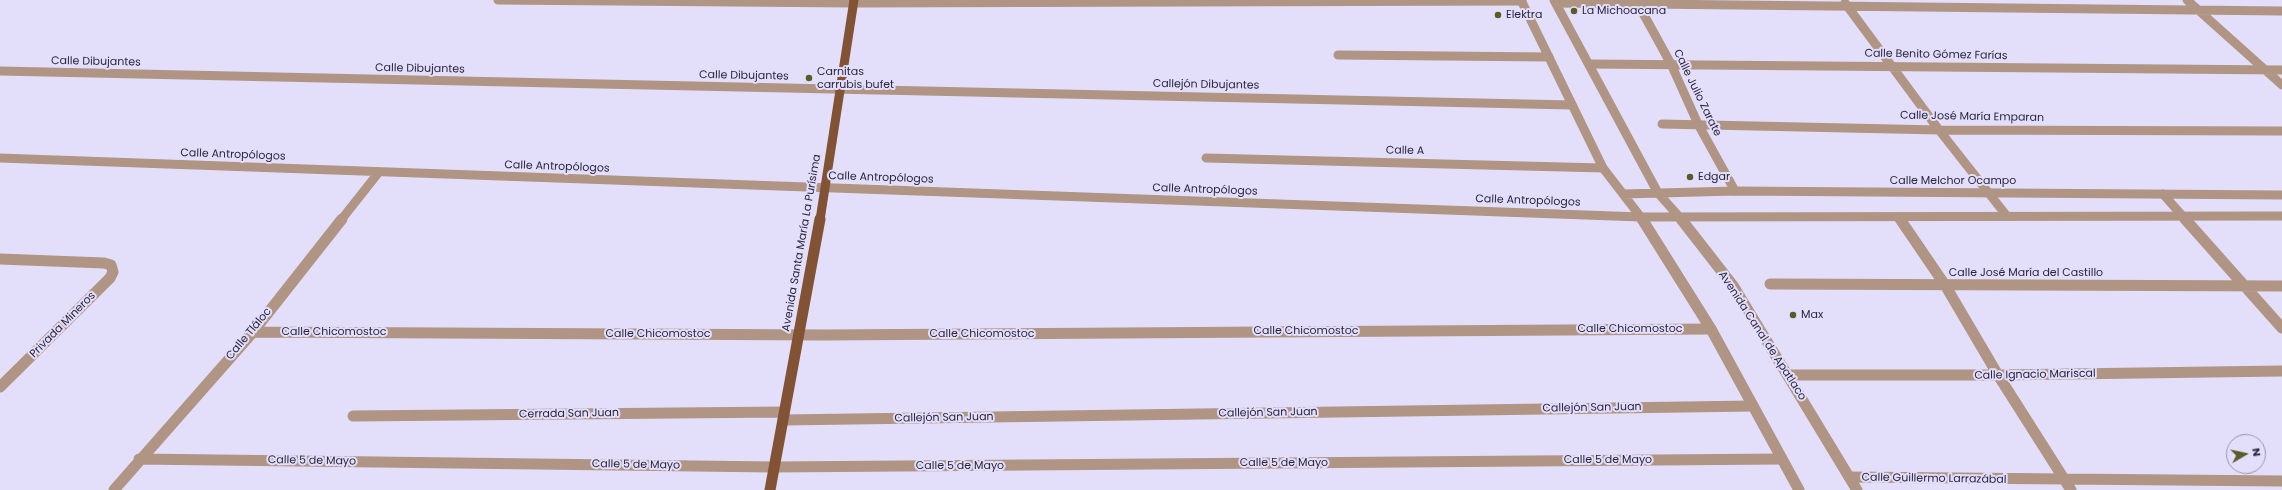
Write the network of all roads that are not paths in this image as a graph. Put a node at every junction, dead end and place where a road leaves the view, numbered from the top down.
1 (498, 0) edge
2 (1522, 0) edge
3 (2187, 0) edge
4 (1555, 1) edge
5 (854, 2) edge
6 (1717, 2) edge
7 (1772, 2) edge
8 (1845, 3) edge
9 (1638, 4) junction
10 (2199, 10) junction
11 (2282, 11) edge
12 (1338, 55) dead end
13 (1549, 57) junction
14 (1590, 64) junction
15 (1671, 64) junction
16 (1891, 65) junction
17 (2266, 70) junction
18 (2282, 70) edge
19 (0, 71) edge
20 (2282, 85) edge
21 (840, 90) junction
22 (1572, 105) junction
23 (1662, 124) dead end
24 (1698, 124) junction
25 (1939, 130) junction
26 (2282, 131) edge
27 (0, 158) edge
28 (1206, 158) dead end
29 (1603, 168) junction
30 (379, 172) junction
31 (826, 189) junction
32 (1735, 191) junction
33 (1658, 193) junction
34 (1623, 194) junction
35 (1989, 194) junction
36 (2163, 194) junction
37 (2282, 195) edge
38 (2006, 215) junction
39 (1679, 216) junction
40 (2184, 216) junction
41 (2282, 216) edge
42 (1641, 217) junction
43 (1899, 217) junction
44 (0, 259) edge
45 (1770, 284) dead end
46 (1945, 285) junction
47 (2244, 286) junction
48 (2282, 286) edge
49 (1711, 328) junction
50 (2282, 328) edge
51 (253, 332) junction
52 (798, 335) junction
53 (2282, 371) edge
54 (1789, 375) junction
55 (1998, 375) junction
56 (0, 387) edge
57 (1753, 406) junction
58 (353, 416) dead end
59 (784, 416) junction
60 (138, 459) junction
61 (1782, 459) junction
62 (774, 467) junction
63 (1849, 477) junction
64 (2282, 481) edge
65 (2068, 485) edge
66 (114, 490) edge
67 (770, 490) edge
68 (1799, 490) edge
69 (1857, 490) edge

1 - 5 street
2 - 5 street
2 - 13 street
3 - 10 street
4 - 9 street
4 - 14 street, Avenida Canal de Apatlaco
5 - 21 main road, Avenida Santa María La Purísima
6 - 7 street
6 - 9 street
7 - 8 street
8 - 10 street
8 - 16 street
9 - 15 street, Calle Julio Zarate
10 - 11 street
10 - 17 street
12 - 13 street
13 - 22 street
14 - 15 street, Calle Benito Gómez Farías
14 - 33 street, Avenida Canal de Apatlaco
15 - 16 street, Calle Benito Gómez Farías
15 - 24 street, Calle Julio Zarate
16 - 17 street, Calle Benito Gómez Farías
16 - 25 street
17 - 18 street, Calle Benito Gómez Farías
17 - 20 street
19 - 21 street, Calle Dibujantes
21 - 22 street, Callejón Dibujantes
21 - 31 main road, Avenida Santa María La Purísima
22 - 29 street
23 - 24 street, Calle José María Emparan
24 - 25 street, Calle José María Emparan
24 - 32 street, Calle Julio Zarate
25 - 26 street, Calle José María Emparan
25 - 35 street
27 - 30 street, Calle Antropólogos
28 - 29 street, Calle A
29 - 34 street
30 - 31 street, Calle Antropólogos
30 - 51 street, Calle Tláloc
31 - 42 street, Calle Antropólogos
31 - 52 main road, Avenida Santa María La Purísima
32 - 33 street, Calle Melchor Ocampo
32 - 35 street, Calle Melchor Ocampo
33 - 34 street, Calle Melchor Ocampo
33 - 39 street, Avenida Canal de Apatlaco
34 - 42 street
35 - 36 street, Calle Melchor Ocampo
35 - 38 street
36 - 37 street, Calle Melchor Ocampo
36 - 40 street
38 - 40 street
38 - 43 street
39 - 42 street
39 - 43 street
39 - 54 street, Avenida Canal de Apatlaco
40 - 41 street
40 - 47 street
42 - 49 street
43 - 46 street
44 - 56 street, Privada Mineros
45 - 46 street, Calle José María del Castillo
46 - 47 street, Calle José María del Castillo
46 - 55 street
47 - 48 street, Calle José María del Castillo
47 - 50 street
49 - 52 street, Calle Chicomostoc
49 - 57 street
51 - 52 street, Calle Chicomostoc
51 - 60 street, Calle Tláloc
52 - 59 main road, Avenida Santa María La Purísima
53 - 55 street, Calle Ignacio Mariscal
54 - 55 street, Calle Ignacio Mariscal
54 - 63 street, Avenida Canal de Apatlaco
55 - 65 street
57 - 59 street, Callejón San Juan
57 - 61 street
58 - 59 street, Cerrada San Juan
59 - 62 main road, Avenida Santa María La Purísima
60 - 62 street, Calle 5 de Mayo
60 - 66 street, Calle Tláloc
61 - 62 street, Calle 5 de Mayo
61 - 68 street
62 - 67 main road, Avenida Santa María La Purísima
63 - 65 street, Calle Guillermo Larrazábal
63 - 69 street, Avenida Canal de Apatlaco
64 - 65 street, Calle Guillermo Larrazábal

